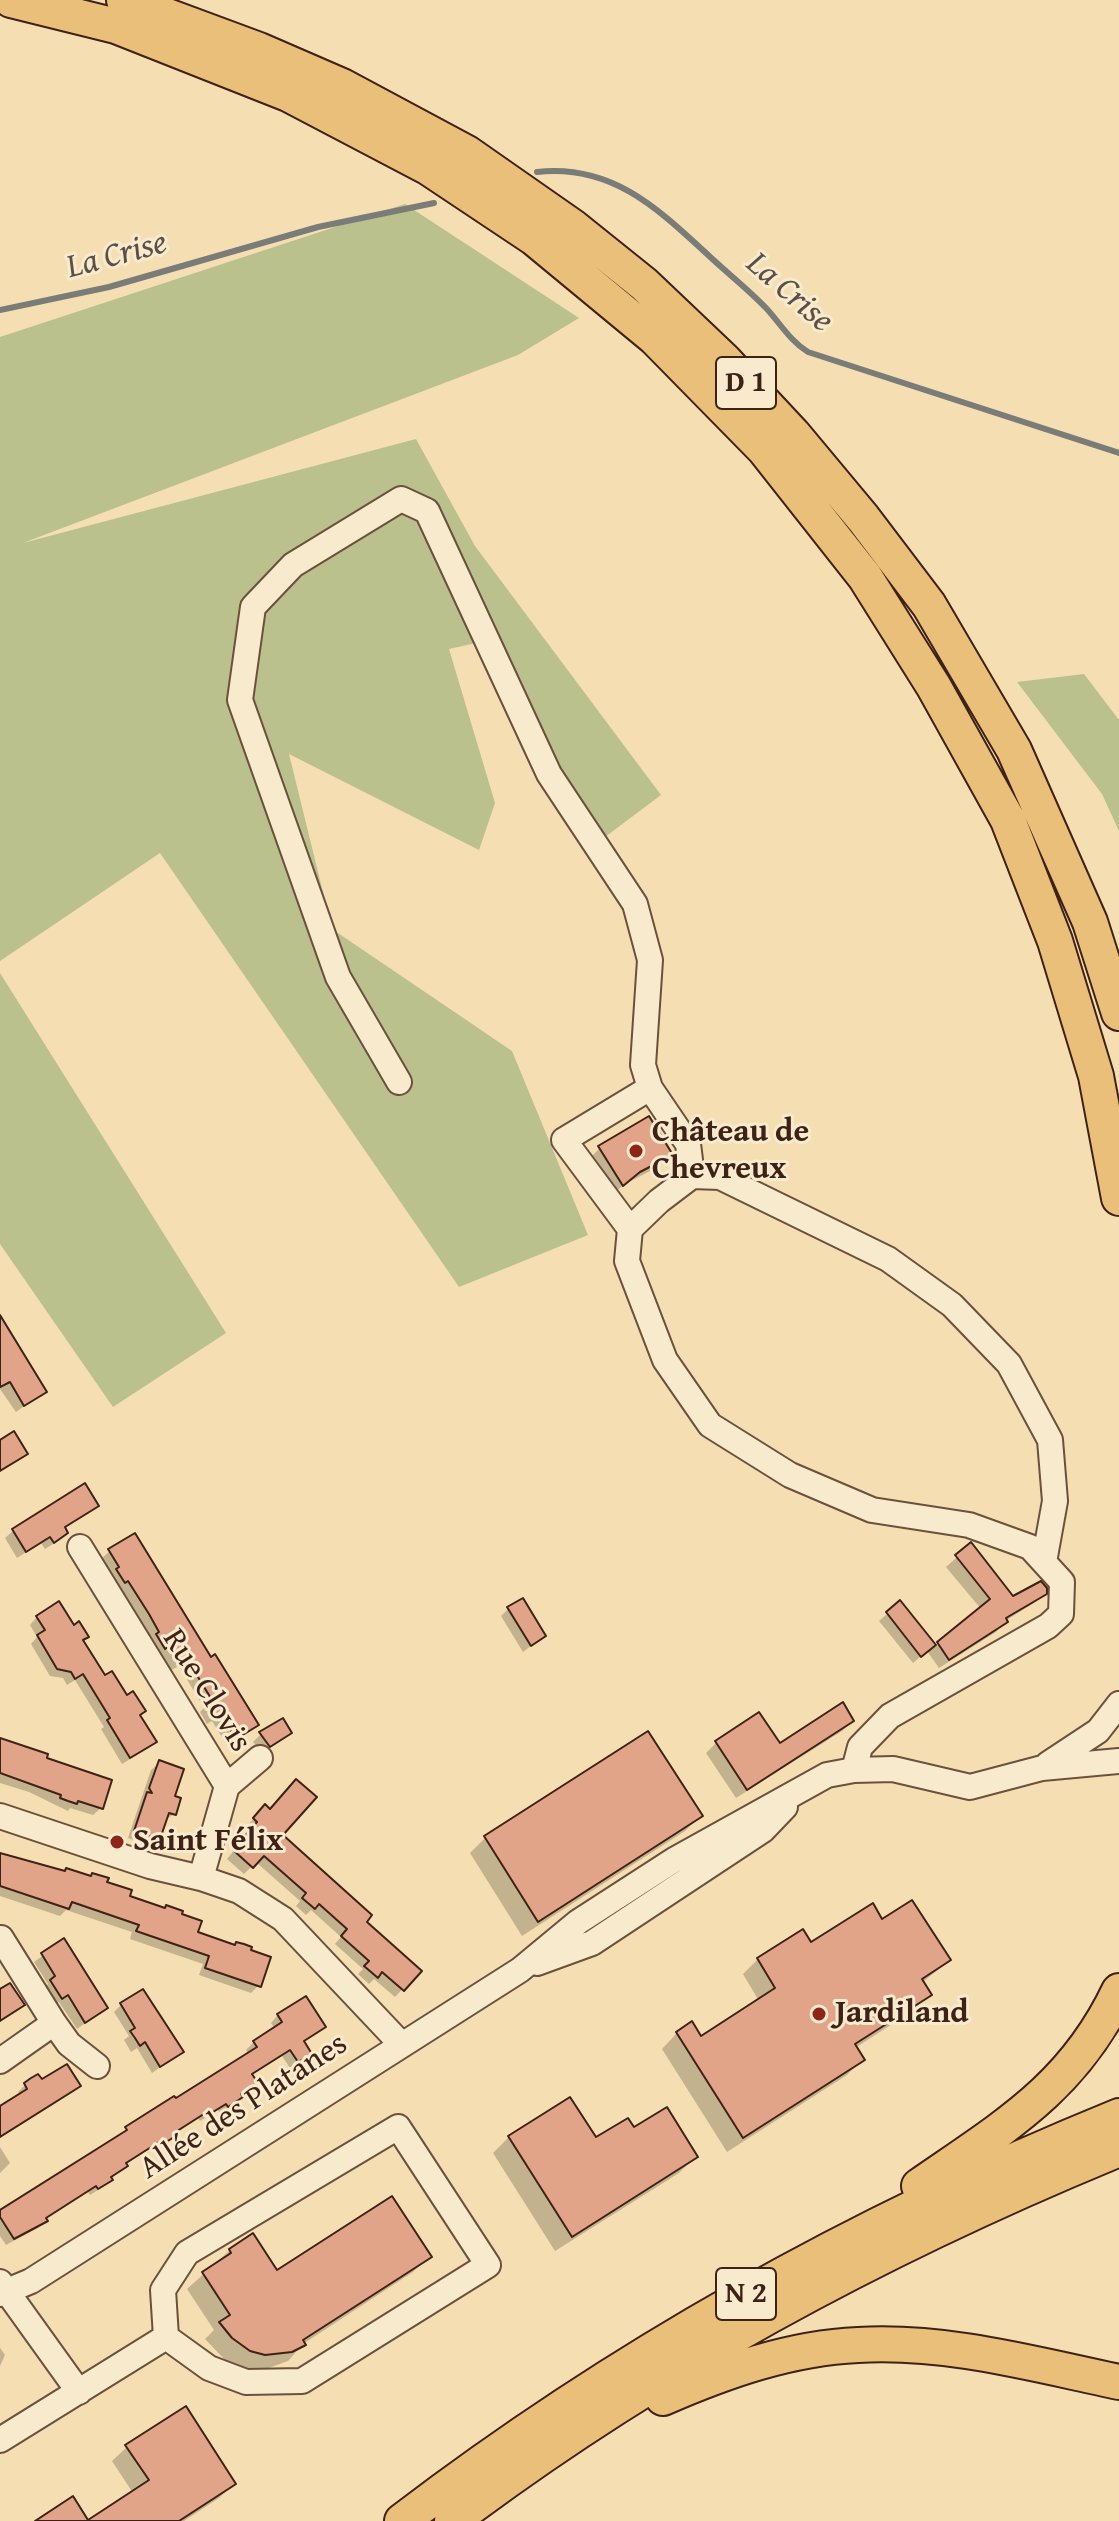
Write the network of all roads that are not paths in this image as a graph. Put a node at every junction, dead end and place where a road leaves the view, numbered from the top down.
1 (11, 0) edge
2 (124, 0) edge
3 (1119, 1013) edge
4 (399, 1082) dead end
5 (650, 1088) junction
6 (692, 1176) junction
7 (1119, 1198) edge
8 (630, 1229) junction
9 (80, 1547) dead end
10 (1044, 1562) junction
11 (1119, 1704) edge
12 (260, 1758) dead end
13 (1119, 1761) edge
14 (1042, 1768) junction
15 (854, 1770) junction
16 (227, 1786) junction
17 (0, 1816) edge
18 (201, 1878) junction
19 (1, 1938) edge
20 (1119, 1991) edge
21 (54, 2023) junction
22 (402, 2045) junction
23 (0, 2061) edge
24 (97, 2066) dead end
25 (1119, 2116) edge
26 (1119, 2149) edge
27 (839, 2243) junction
28 (2, 2289) edge
29 (166, 2337) junction
30 (1119, 2382) edge
31 (79, 2392) junction
32 (0, 2440) edge
33 (565, 2440) junction
34 (402, 2521) edge
35 (452, 2521) edge

1 - 7 highway, D 1
2 - 3 highway, D 1
4 - 5 street
5 - 6 street
5 - 8 street
6 - 8 street
6 - 10 street
8 - 10 street
9 - 16 street, Rue Clovis
10 - 15 street
11 - 14 street, Allée des Platanes
12 - 16 street
13 - 14 street, Allée des Platanes
14 - 15 street, Allée des Platanes
15 - 22 street, Allée des Platanes
16 - 18 street, Rue Clovis
17 - 18 street
18 - 22 street
19 - 21 street
20 - 27 highway
21 - 23 street
21 - 24 street
22 - 28 street, Allée des Platanes
25 - 27 highway, N 2
26 - 33 highway, N 2
27 - 34 highway, N 2
28 - 31 street
29 - 29 street
29 - 31 street
30 - 33 highway
31 - 32 street
33 - 35 highway, N 2

